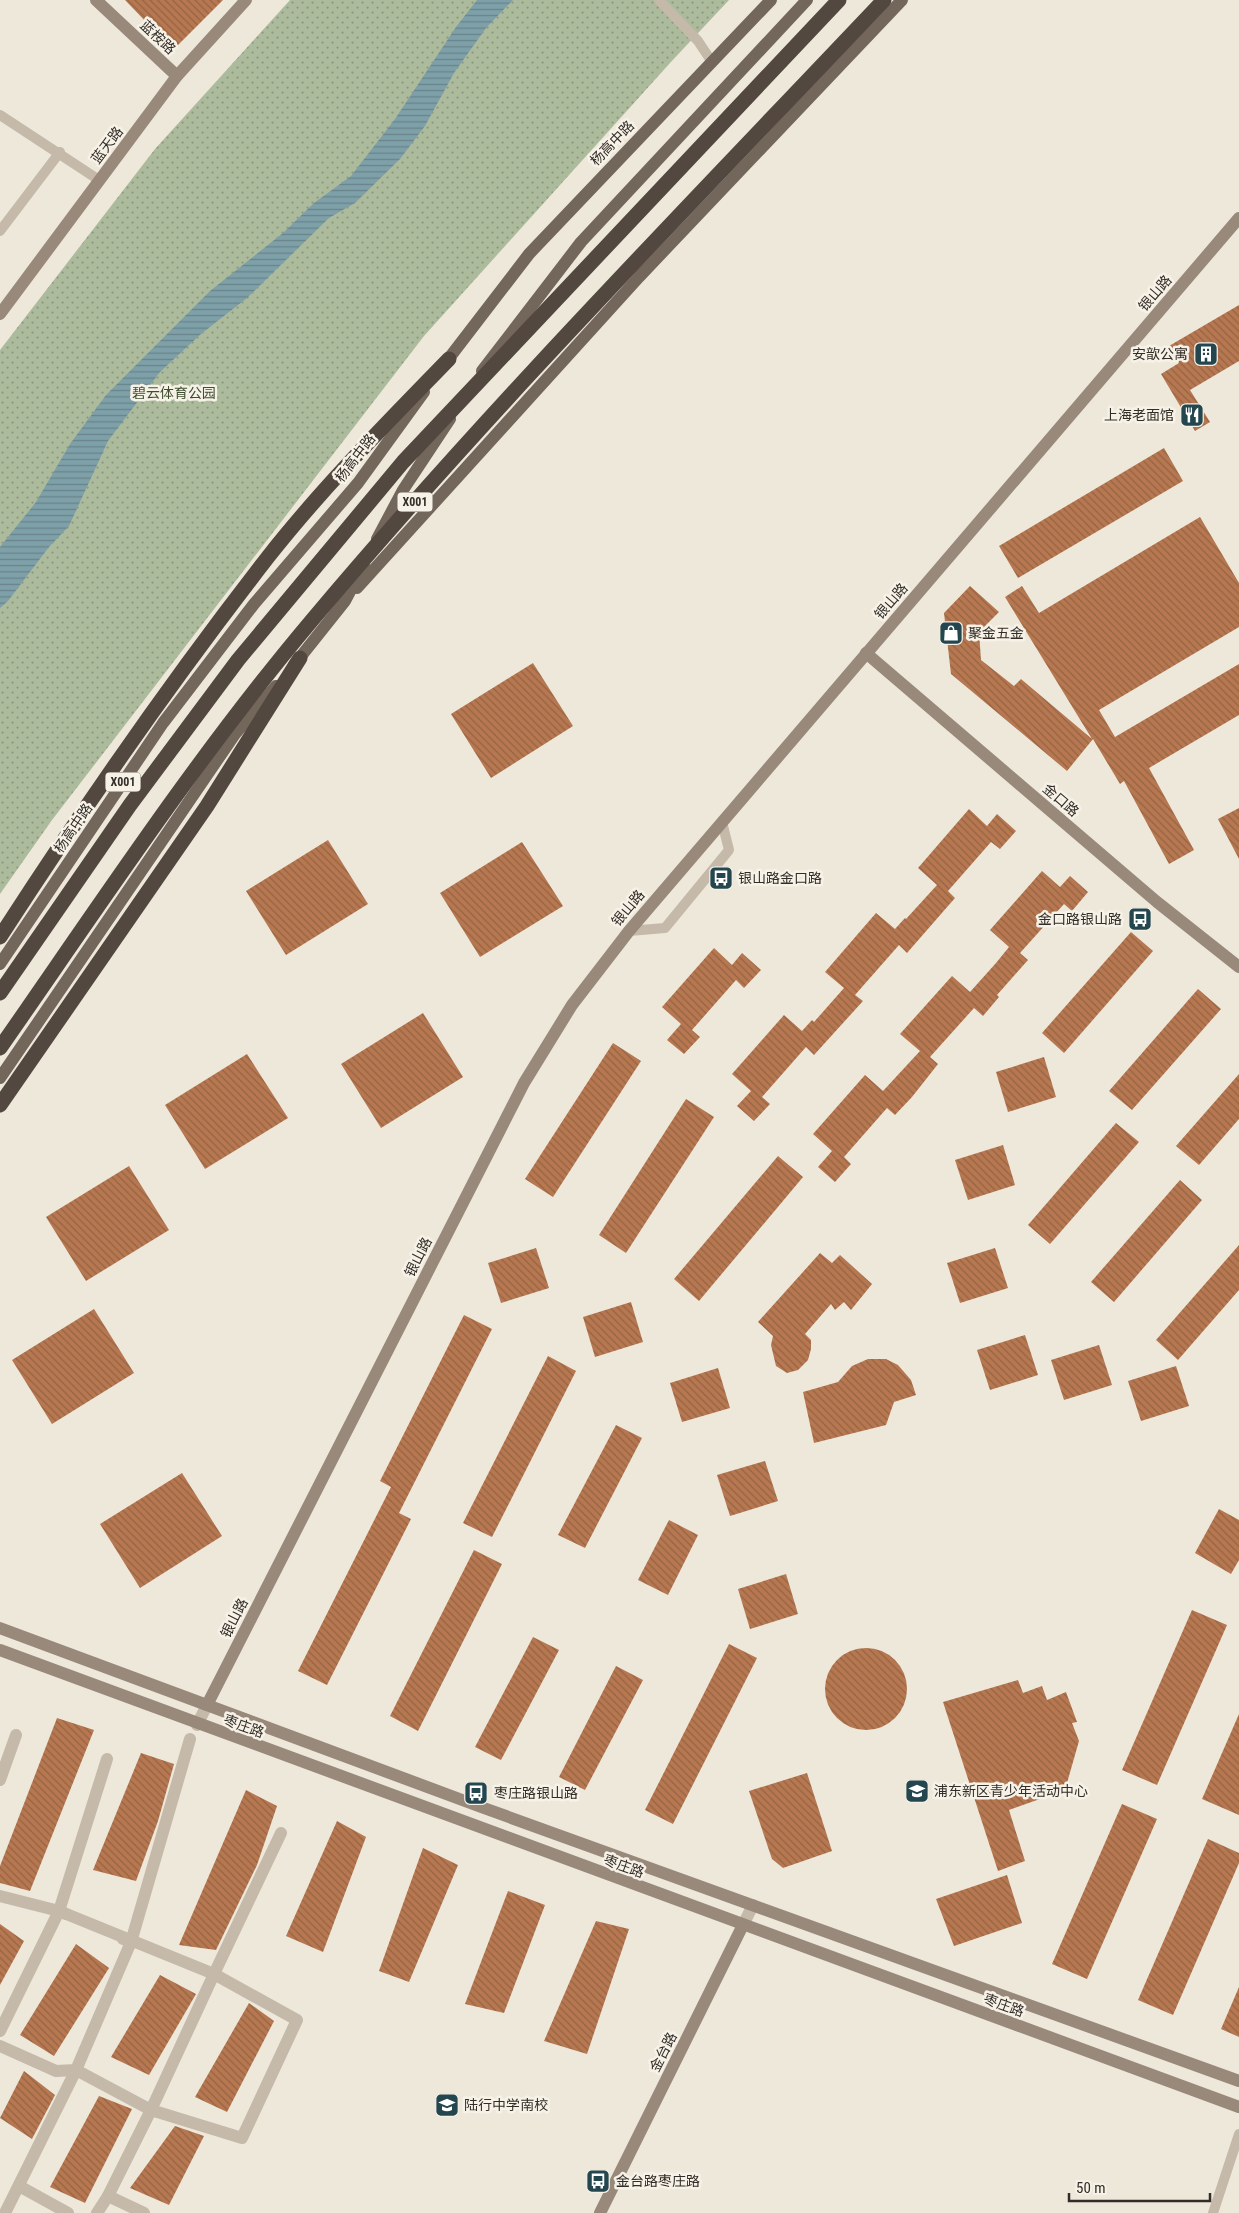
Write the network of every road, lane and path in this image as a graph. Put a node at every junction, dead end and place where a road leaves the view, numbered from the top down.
1 (96, 0) edge
2 (246, 0) edge
3 (658, 0) edge
4 (771, 0) edge
5 (807, 0) edge
6 (839, 0) edge
7 (884, 0) edge
8 (902, 0) edge
9 (712, 62) junction
10 (177, 76) junction
11 (0, 115) edge
12 (60, 152) junction
13 (99, 180) junction
14 (1239, 218) edge
15 (0, 231) edge
16 (0, 314) edge
17 (449, 359) junction
18 (346, 601) junction
19 (866, 653) junction
20 (300, 658) junction
21 (722, 822) junction
22 (629, 931) junction
23 (0, 936) edge
24 (0, 964) edge
25 (1239, 966) edge
26 (0, 993) edge
27 (0, 1048) edge
28 (0, 1078) edge
29 (0, 1106) edge
30 (0, 1628) edge
31 (0, 1650) edge
32 (207, 1705) junction
33 (197, 1724) junction
34 (16, 1735) dead end
35 (190, 1739) dead end
36 (107, 1759) dead end
37 (0, 1780) edge
38 (281, 1833) dead end
39 (0, 1896) edge
40 (753, 1905) junction
41 (59, 1910) junction
42 (743, 1926) junction
43 (131, 1942) junction
44 (214, 1974) junction
45 (0, 2031) edge
46 (0, 2046) edge
47 (76, 2070) junction
48 (1239, 2081) edge
49 (1239, 2107) edge
50 (151, 2110) junction
51 (1239, 2134) edge
52 (19, 2186) junction
53 (108, 2196) junction
54 (5, 2213) edge
55 (68, 2213) edge
56 (97, 2213) edge
57 (144, 2213) edge
58 (600, 2213) edge
59 (1213, 2213) edge

1 - 10 street, 蓝桉路
2 - 10 street, 蓝天路
3 - 9 lane
4 - 9 main road, 杨高中路 / X001
5 - 18 main road, X001
6 - 26 highway, X001, bridge
7 - 27 highway, X001, bridge
8 - 18 main road, X001
9 - 17 main road, 杨高中路 / X001
10 - 13 street, 蓝天路
11 - 12 lane
12 - 13 lane
12 - 15 lane
13 - 16 street, 蓝天路
14 - 19 street, 银山路
17 - 23 highway
17 - 24 main road, 杨高中路 / X001
18 - 20 main road, X001
19 - 21 street, 银山路
19 - 25 street, 金口路
20 - 28 main road, X001
20 - 29 highway
21 - 22 street, 银山路
21 - 22 lane
22 - 32 street, 银山路
30 - 32 street, 枣庄路
31 - 33 street, 枣庄路
32 - 33 street, 银山路
32 - 40 street, 枣庄路
33 - 42 street, 枣庄路
34 - 37 street
35 - 43 street
36 - 41 street
38 - 44 street
39 - 41 street
40 - 42 street, 金台路
40 - 48 street, 枣庄路
41 - 43 street
41 - 45 street
42 - 49 street, 枣庄路
42 - 58 street, 金台路
43 - 44 street
43 - 47 street
44 - 50 street
44 - 50 street
46 - 47 street
47 - 50 street
47 - 52 street
50 - 53 street
51 - 59 lane
52 - 54 street
52 - 55 street
53 - 56 street
53 - 57 street

